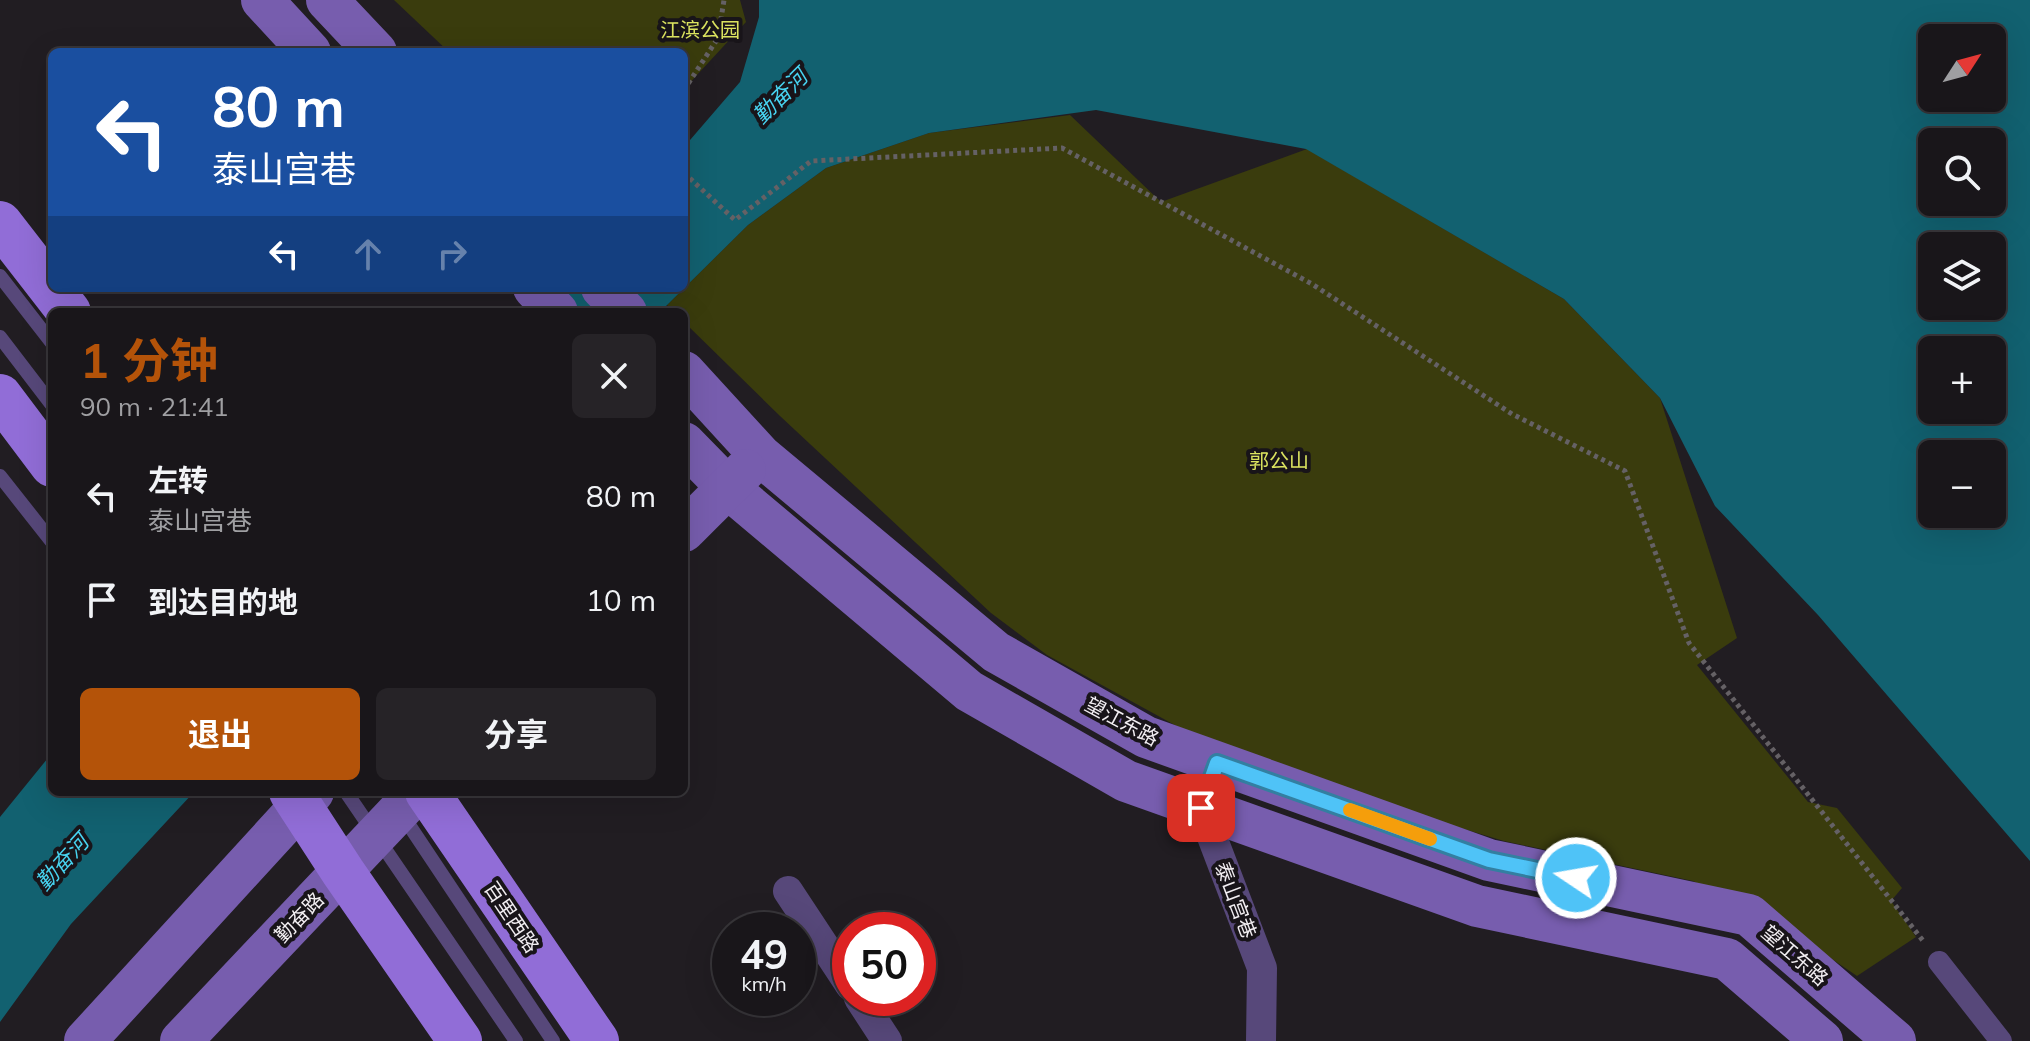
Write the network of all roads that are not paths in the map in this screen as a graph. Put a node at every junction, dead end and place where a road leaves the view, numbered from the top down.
1 (262, 0) edge
2 (327, 0) edge
3 (306, 48) edge
4 (372, 48) edge
5 (0, 223) edge
6 (0, 276) edge
7 (48, 285) edge
8 (53, 292) edge
9 (538, 292) edge
10 (606, 292) edge
11 (66, 308) edge
12 (553, 308) edge
13 (622, 308) edge
14 (0, 337) edge
15 (48, 338) edge
16 (688, 376) edge
17 (0, 396) edge
18 (48, 400) edge
19 (723, 411) junction
20 (688, 446) edge
21 (688, 450) edge
22 (760, 455) junction
23 (48, 460) edge
24 (0, 476) edge
25 (728, 488) junction
26 (688, 527) edge
27 (48, 537) edge
28 (1217, 763) junction
29 (295, 796) edge
30 (364, 796) edge
31 (401, 804) edge
32 (1201, 808) junction
33 (343, 872) junction
34 (788, 891) dead end
35 (832, 958) edge
36 (1939, 962) road end
37 (871, 1016) edge
38 (85, 1041) edge
39 (181, 1041) edge
40 (460, 1041) edge
41 (516, 1041) edge
42 (553, 1041) edge
43 (597, 1041) edge
44 (887, 1041) edge
45 (1261, 1041) edge
46 (1822, 1041) edge
47 (1895, 1041) edge
48 (2001, 1041) edge

1 - 3 main road
2 - 4 main road
5 - 7 main road
6 - 15 lane
8 - 11 main road
9 - 12 main road
10 - 13 main road
14 - 18 lane
16 - 19 main road, 望江东路
17 - 23 main road
19 - 20 main road
19 - 22 main road, 望江东路
21 - 25 main road
22 - 25 main road
22 - 28 main road, 望江东路
24 - 27 lane
25 - 26 main road
25 - 32 main road
28 - 32 street
28 - 47 main road, 望江东路
29 - 33 main road
29 - 38 main road
30 - 31 lane
31 - 33 main road, 勤奋路
31 - 41 lane
31 - 42 lane
31 - 43 main road, 百里西路
32 - 45 street, 泰山宫巷
32 - 46 main road
33 - 39 main road, 勤奋路
33 - 40 main road
34 - 35 street
36 - 48 street
37 - 44 street

